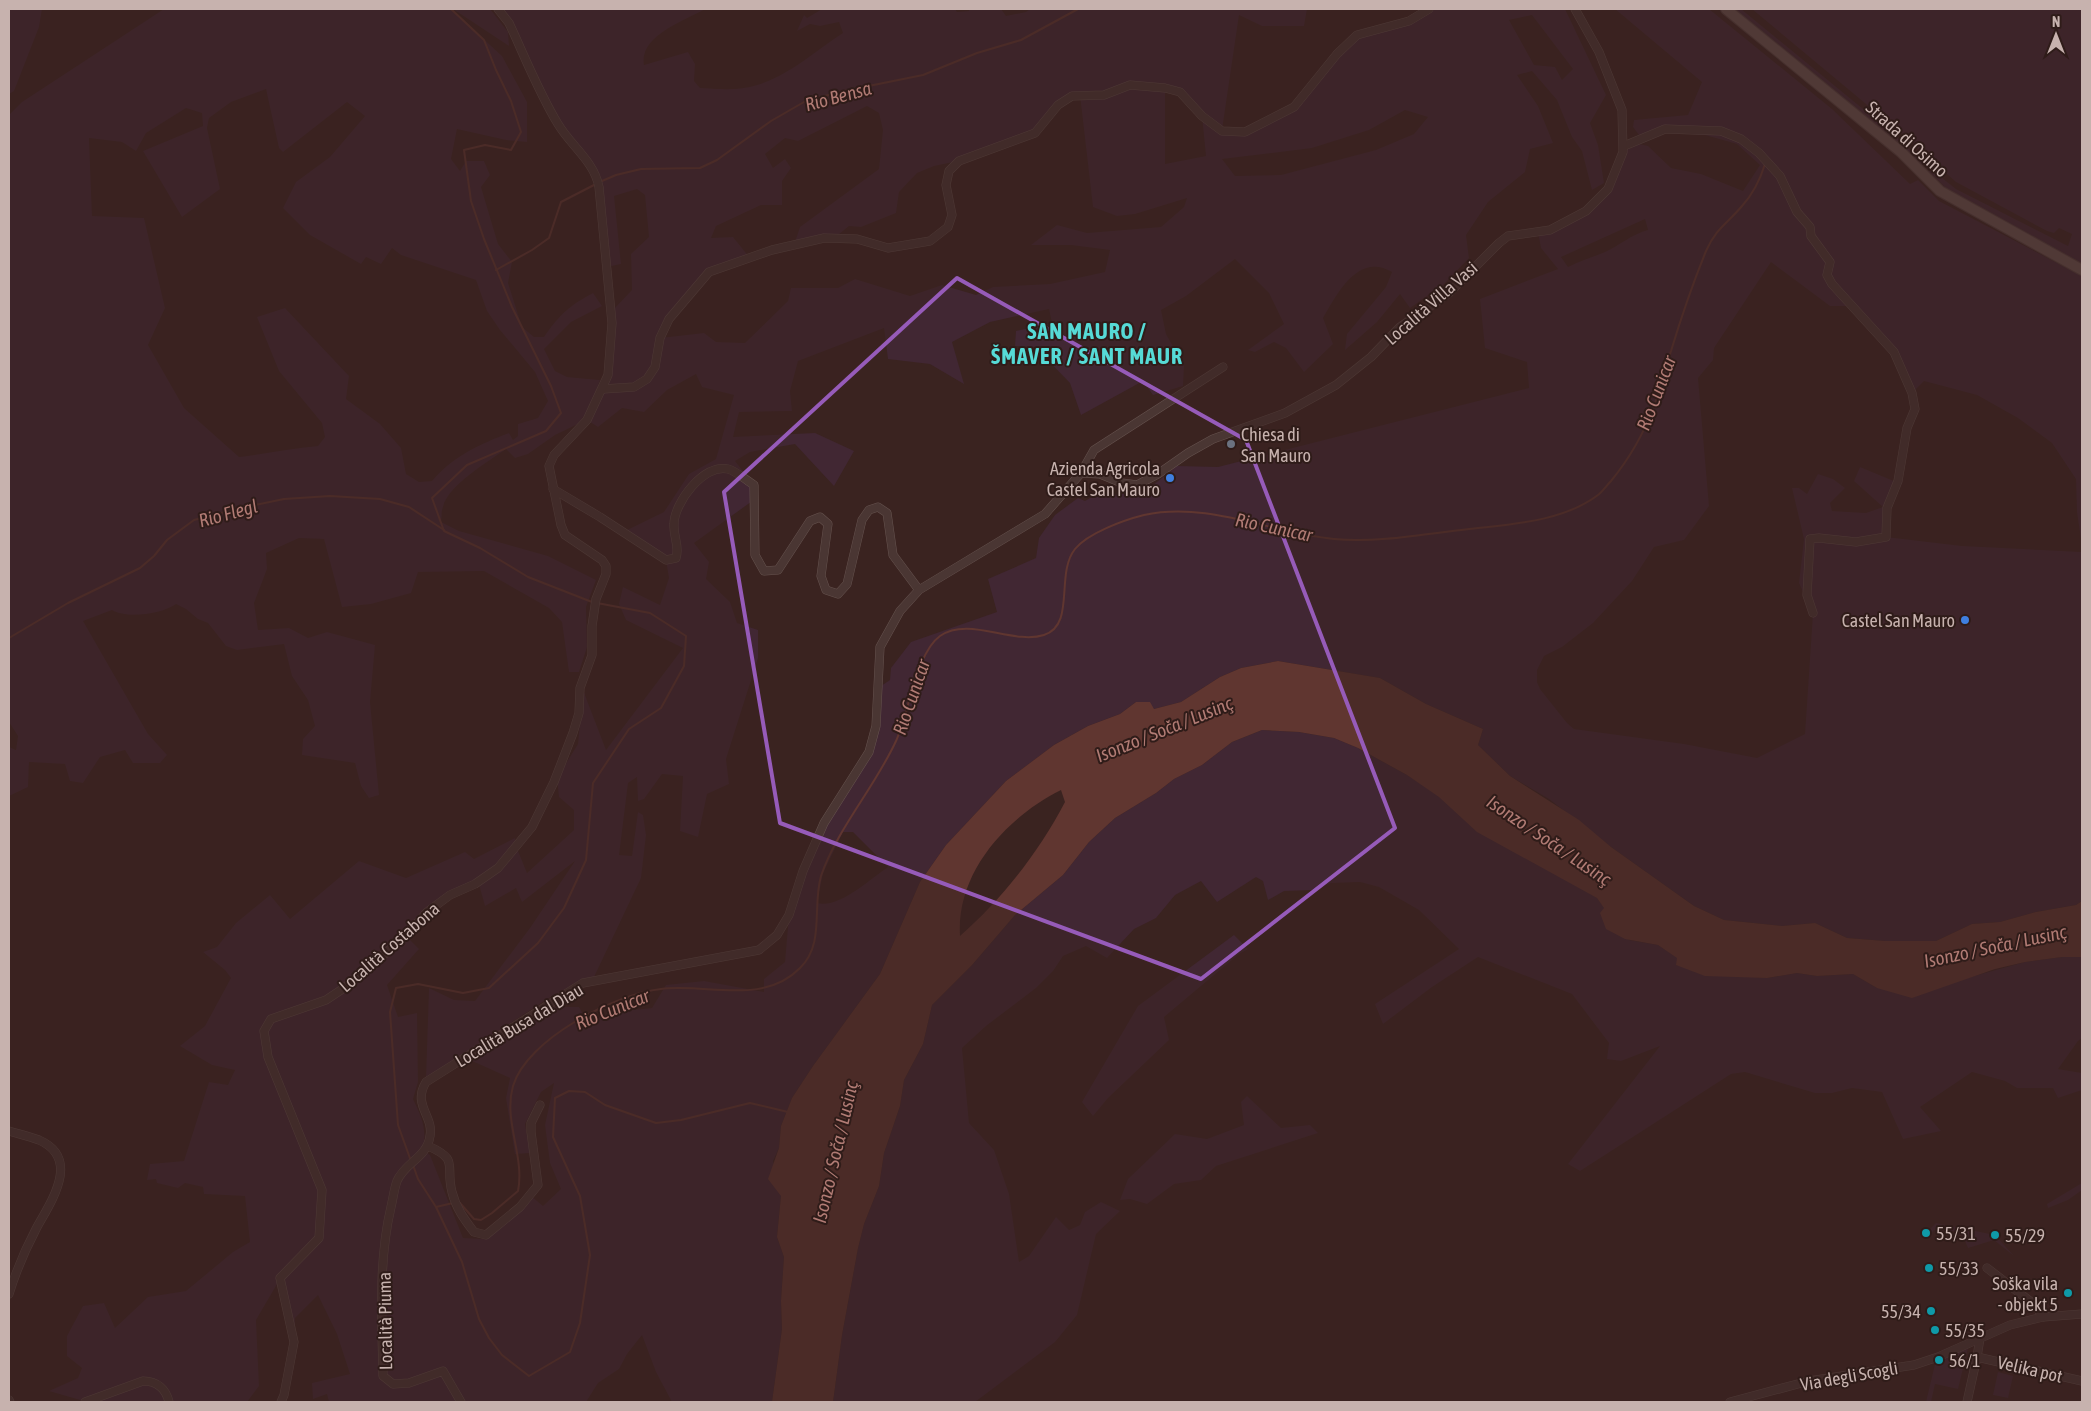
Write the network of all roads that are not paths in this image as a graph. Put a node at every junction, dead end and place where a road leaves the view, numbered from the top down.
1 (498, 9) edge
2 (1429, 9) edge
3 (1575, 9) edge
4 (1726, 9) edge
5 (1624, 146) junction
6 (2082, 270) edge
7 (1223, 367) dead end
8 (603, 389) junction
9 (1081, 473) junction
10 (553, 489) junction
11 (919, 590) junction
12 (1813, 613) dead end
13 (540, 1105) dead end
14 (9, 1131) edge
15 (428, 1146) junction
16 (1987, 1268) dead end
17 (9, 1294) edge
18 (2082, 1314) edge
19 (2043, 1317) junction
20 (1980, 1338) junction
21 (1938, 1357) joint
22 (1977, 1357) junction
23 (2082, 1381) edge
24 (85, 1402) edge
25 (169, 1402) edge
26 (281, 1402) edge
27 (461, 1402) edge
28 (1730, 1402) edge
29 (1967, 1402) edge

1 - 8 street
2 - 8 street
3 - 5 street, Località Villa Vasi
4 - 6 main road, Strada di Osimo
5 - 9 street, Località Villa Vasi
5 - 12 street
7 - 9 street, Località Busa dal Diau
8 - 10 street
9 - 11 street, Località Busa dal Diau
10 - 11 street
10 - 26 street, Località Costabona
11 - 15 street, Località Busa dal Diau
13 - 15 street
14 - 17 street
15 - 27 street, Località Piuma
16 - 19 street
18 - 19 street, Velika pot
19 - 20 street, Velika pot
20 - 21 street, Velika pot
20 - 22 street, Velika pot
21 - 28 street, Via degli Scogli
22 - 23 street, Velika pot
22 - 29 street, Velika pot
24 - 25 street

